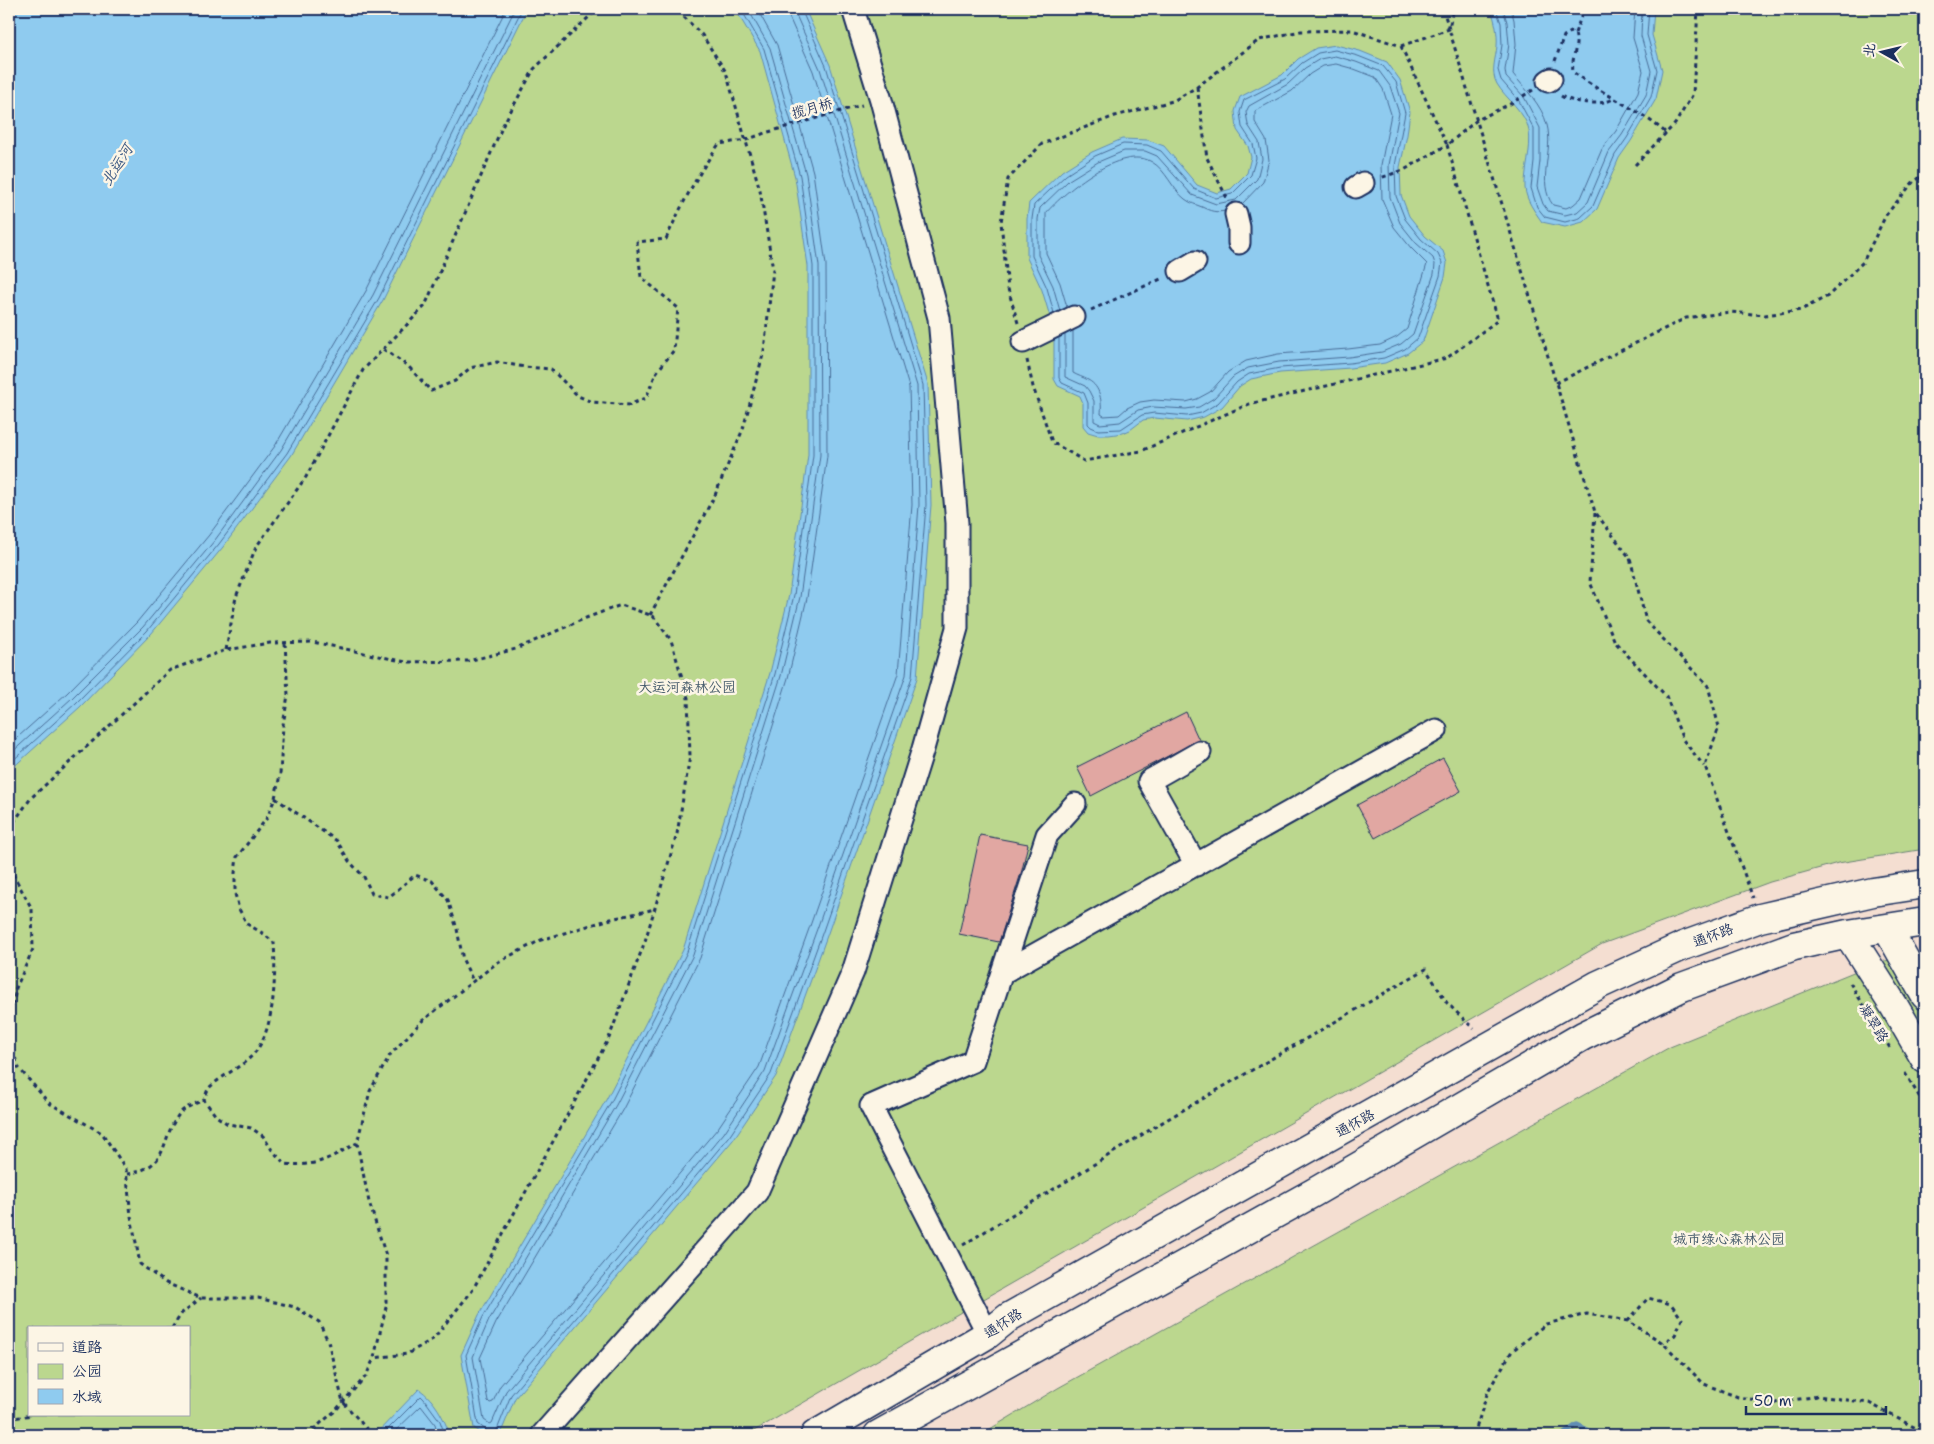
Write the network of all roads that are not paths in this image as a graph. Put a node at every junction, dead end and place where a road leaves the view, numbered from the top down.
1 (853, 9) edge
2 (1236, 214) dead end
3 (1238, 243) dead end
4 (1074, 317) road end
5 (1023, 342) dead end
6 (1436, 730) dead end
7 (1200, 752) dead end
8 (1074, 804) dead end
9 (1196, 865) junction
10 (1925, 884) edge
11 (1925, 922) edge
12 (1887, 928) junction
13 (1848, 934) junction
14 (1002, 973) junction
15 (1925, 995) edge
16 (1894, 1006) junction
17 (1925, 1018) edge
18 (1915, 1066) edge
19 (988, 1334) junction
20 (542, 1435) edge
21 (815, 1435) edge
22 (878, 1435) edge

1 - 20 street
2 - 3 street
4 - 5 street
6 - 9 street
7 - 9 street
8 - 14 street
9 - 14 street
10 - 19 main road, 通怀路
11 - 12 main road
12 - 13 main road
12 - 15 main road
13 - 16 main road, 凝翠路
13 - 22 main road
14 - 19 street
16 - 17 main road
16 - 18 main road, 凝翠路
19 - 21 main road, 通怀路

